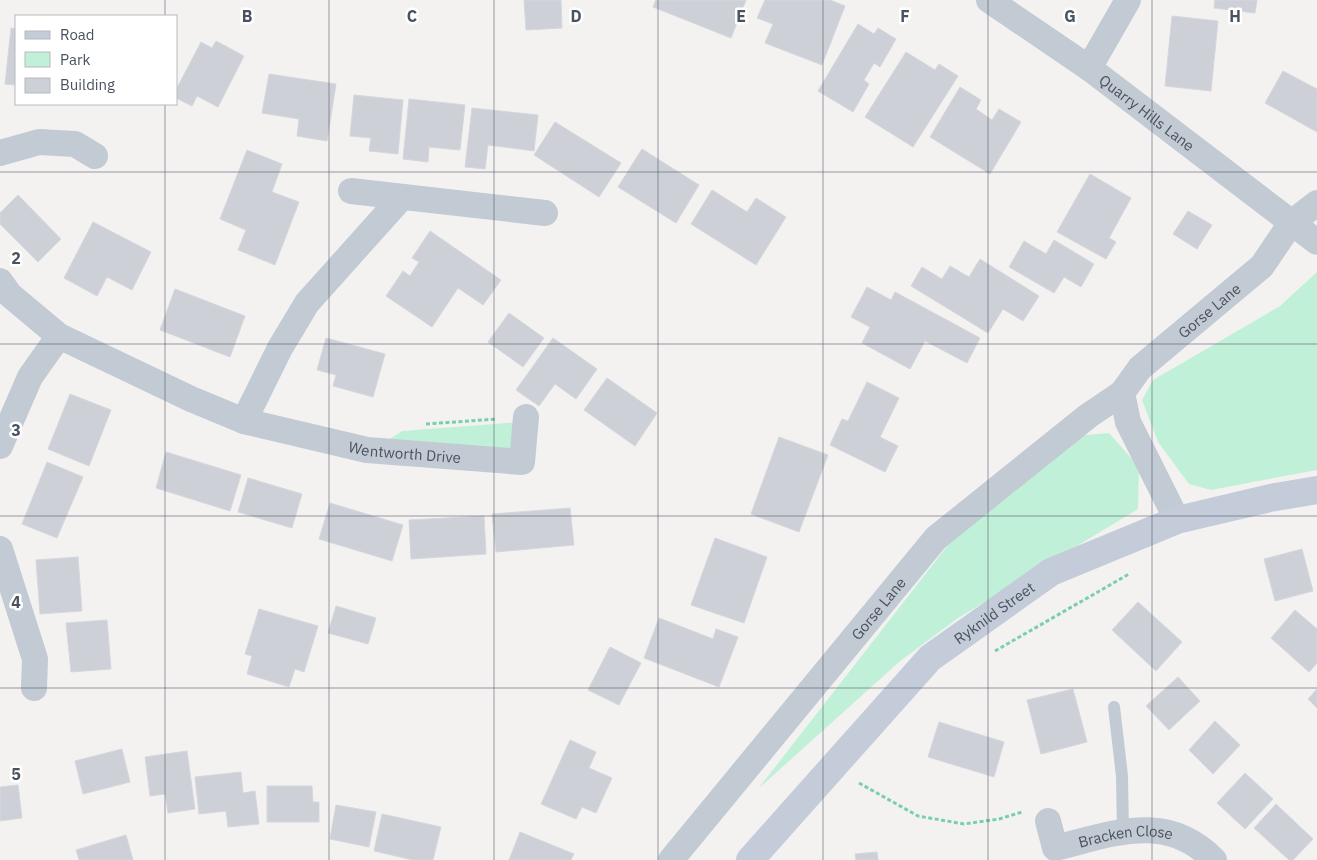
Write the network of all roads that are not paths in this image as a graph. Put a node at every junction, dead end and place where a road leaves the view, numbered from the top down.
1 (989, 0) edge
2 (1128, 0) edge
3 (1089, 68) junction
4 (0, 153) edge
5 (95, 156) dead end
6 (351, 191) dead end
7 (402, 197) junction
8 (1317, 203) edge
9 (544, 213) dead end
10 (1303, 232) edge
11 (0, 281) edge
12 (59, 336) junction
13 (1122, 393) junction
14 (526, 417) dead end
15 (244, 421) junction
16 (0, 446) edge
17 (1317, 490) edge
18 (1178, 520) junction
19 (0, 549) edge
20 (34, 688) dead end
21 (1114, 708) dead end
22 (1048, 821) road end
23 (1123, 832) junction
24 (671, 860) edge
25 (750, 860) edge
26 (1214, 860) edge

1 - 3 street, Quarry Hills Lane
2 - 3 street
3 - 10 street, Quarry Hills Lane
4 - 5 street
6 - 7 street
7 - 9 street
7 - 15 street
8 - 10 street, Gorse Lane
10 - 13 street, Gorse Lane
11 - 12 street, Wentworth Drive
12 - 15 street, Wentworth Drive
12 - 16 street
13 - 18 street
13 - 24 street, Gorse Lane
14 - 15 street, Wentworth Drive
17 - 18 street, Ryknild Street
18 - 25 street, Ryknild Street
19 - 20 street
21 - 23 lane
22 - 23 street, Bracken Close
23 - 26 street, Bracken Close

